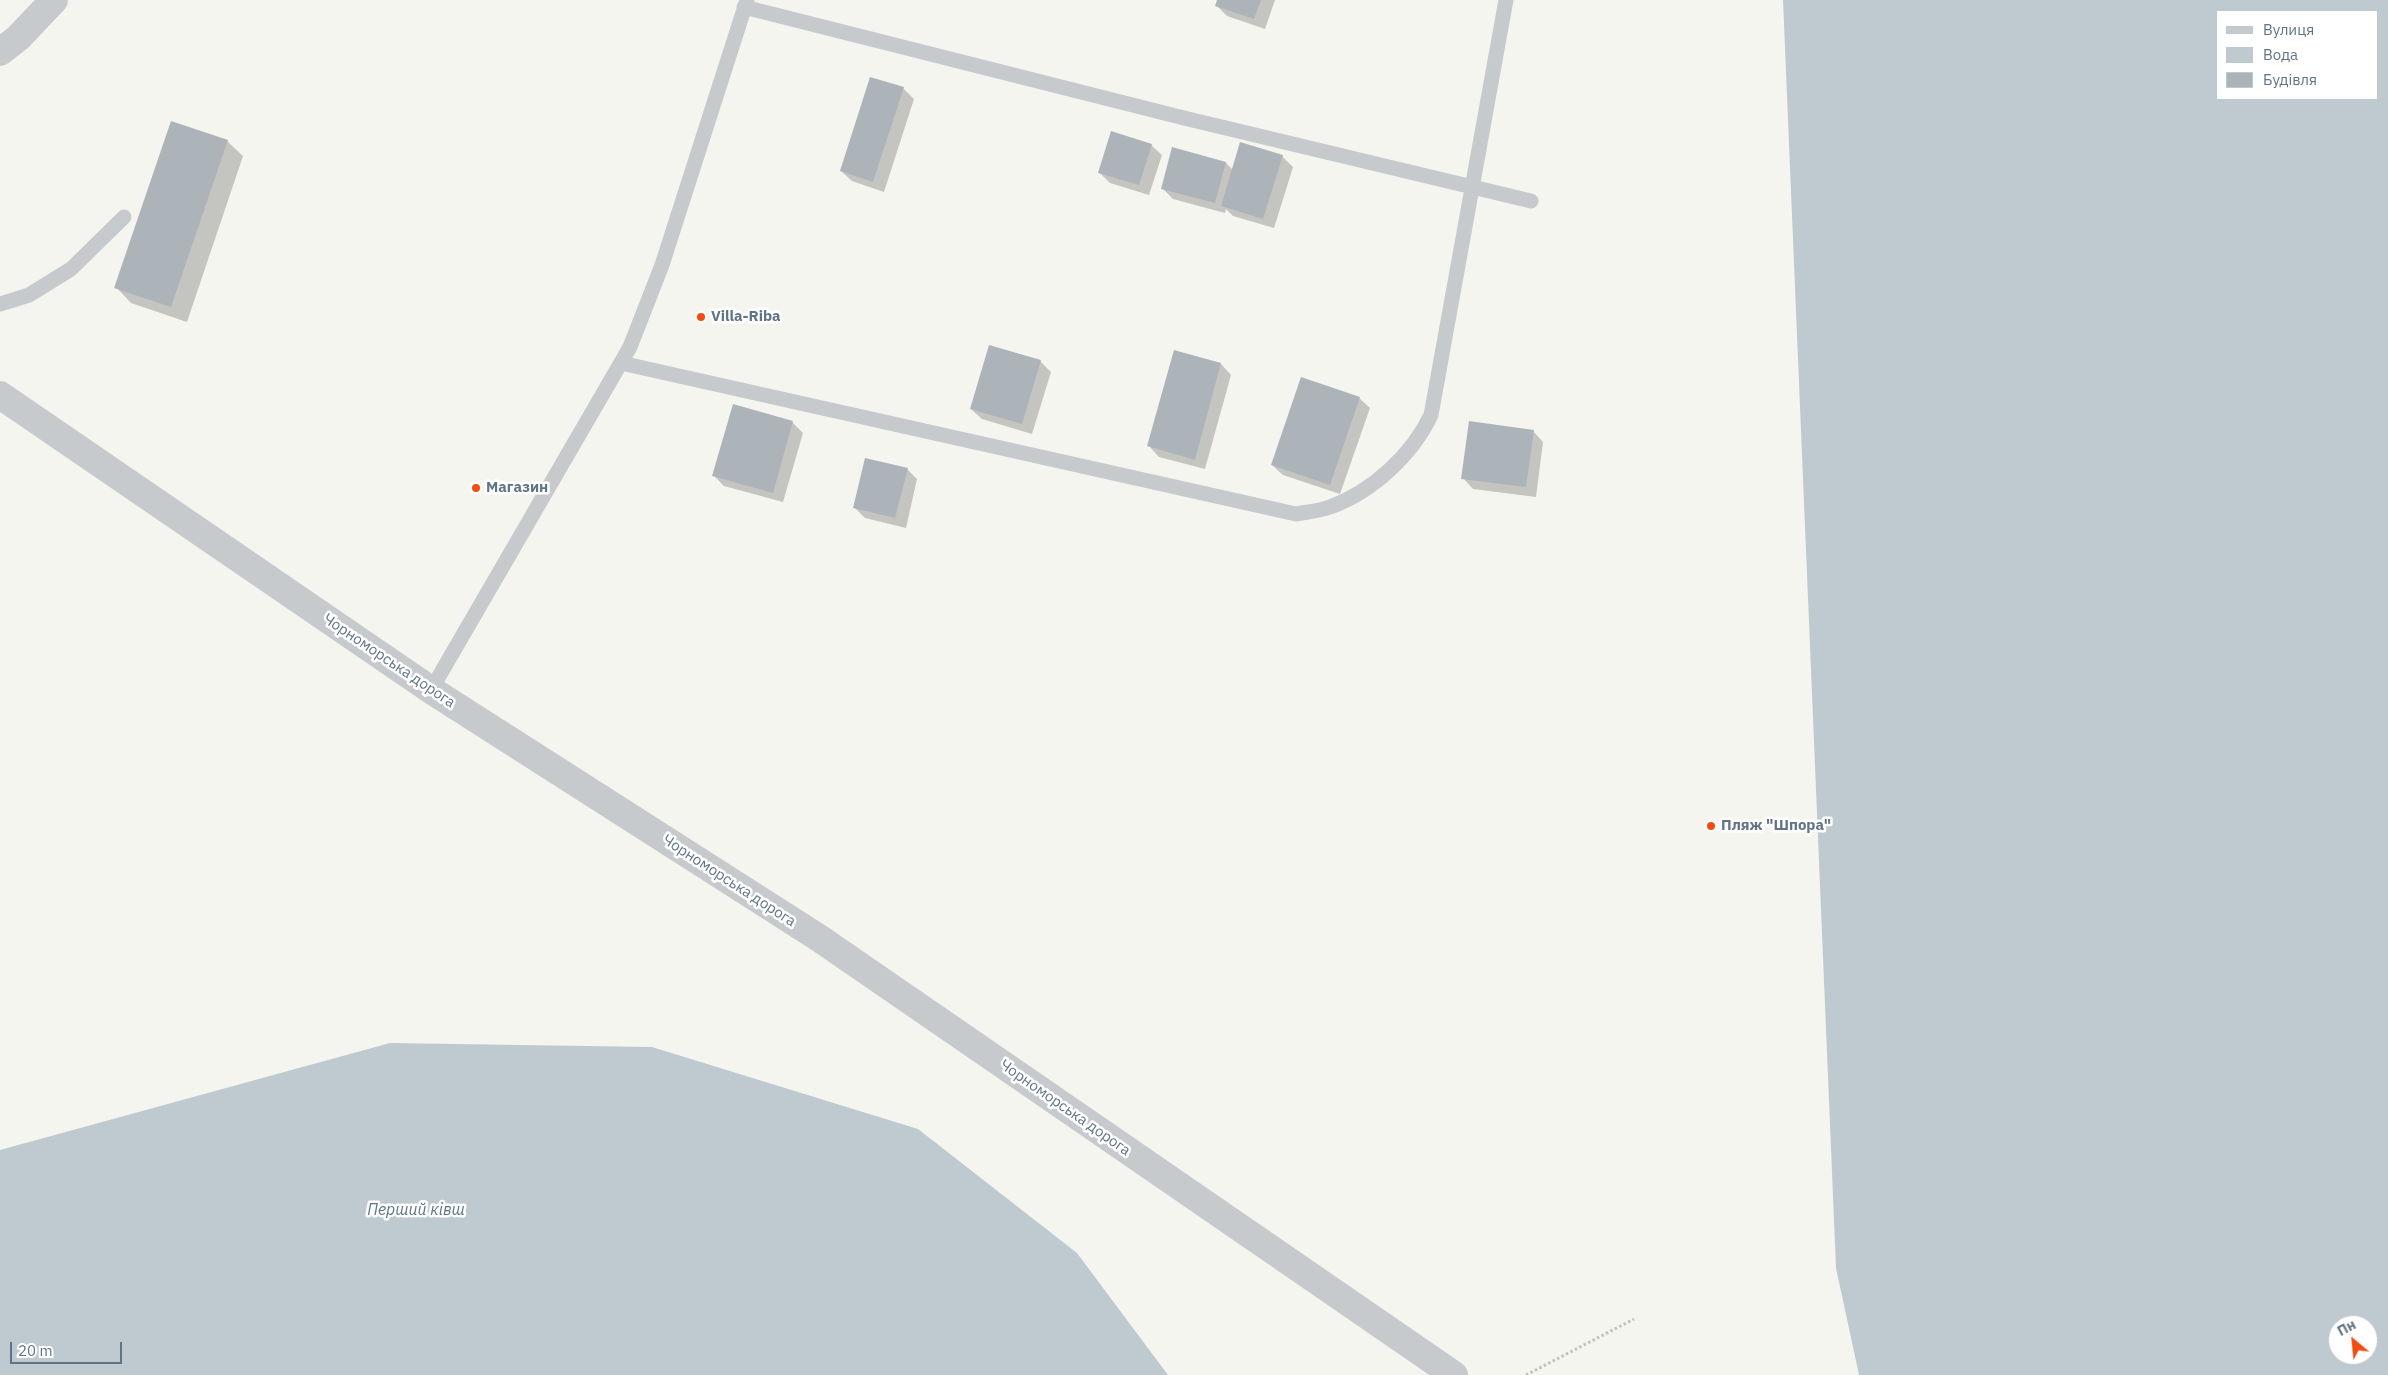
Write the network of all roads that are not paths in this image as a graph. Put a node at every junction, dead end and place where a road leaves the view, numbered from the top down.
1 (54, 0) edge
2 (1506, 0) edge
3 (746, 4) edge
4 (0, 52) edge
5 (1472, 187) junction
6 (1531, 201) dead end
7 (124, 217) dead end
8 (0, 304) edge
9 (621, 363) junction
10 (0, 395) edge
11 (431, 690) junction
12 (1454, 1375) edge

1 - 4 street
2 - 5 lane
3 - 5 lane
3 - 9 lane
5 - 6 lane
5 - 9 lane
7 - 8 lane
9 - 11 lane
10 - 11 street, Чорноморська дорога
11 - 12 street, Чорноморська дорога

